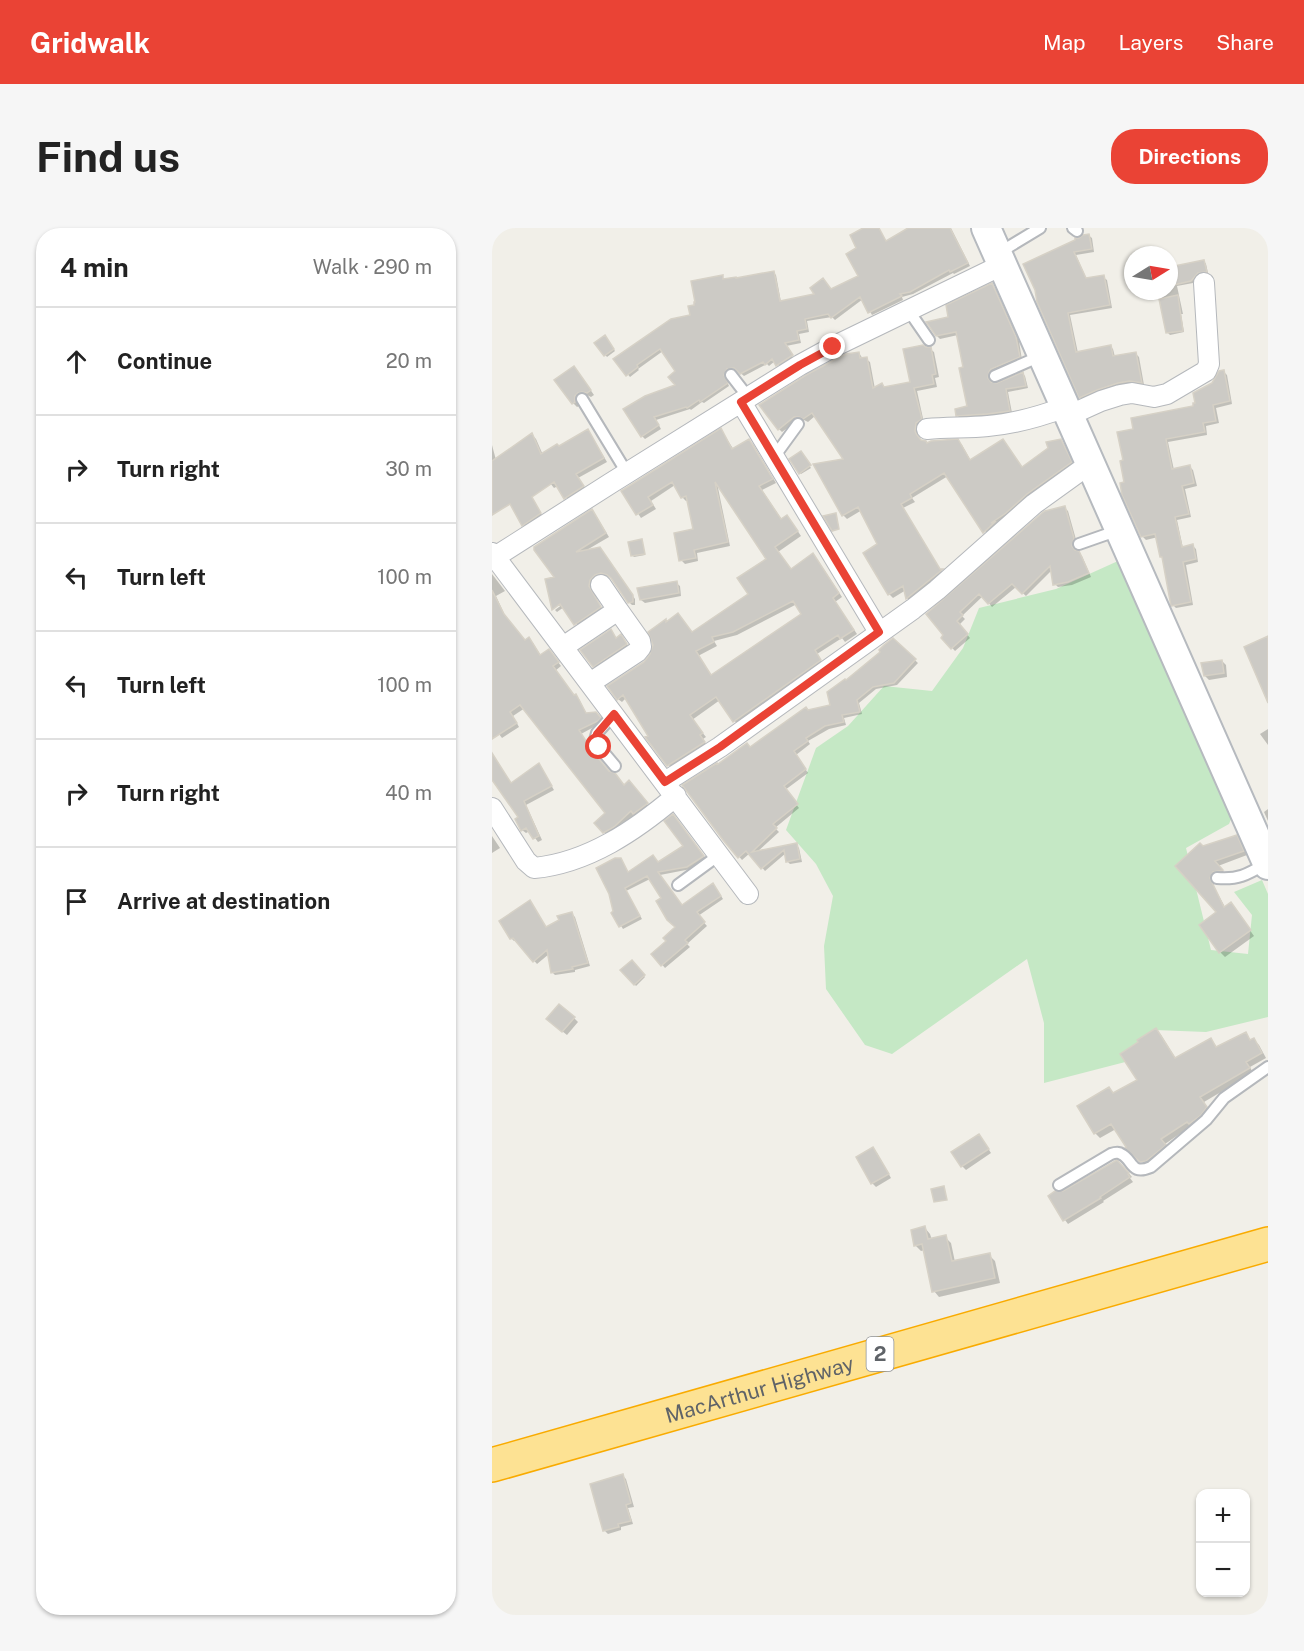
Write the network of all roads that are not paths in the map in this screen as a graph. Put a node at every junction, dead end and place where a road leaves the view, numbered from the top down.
1 (986, 228) edge
2 (1040, 228) edge
3 (999, 260) junction
4 (1204, 283) dead end
5 (909, 311) junction
6 (929, 340) dead end
7 (1043, 355) junction
8 (732, 375) dead end
9 (995, 376) dead end
10 (582, 399) dead end
11 (744, 399) junction
12 (1068, 411) junction
13 (798, 424) dead end
14 (927, 429) dead end
15 (774, 457) junction
16 (1090, 463) junction
17 (627, 473) junction
18 (1119, 530) junction
19 (1079, 544) dead end
20 (494, 555) edge
21 (601, 585) dead end
22 (618, 610) junction
23 (879, 632) junction
24 (563, 647) junction
25 (590, 683) junction
26 (614, 714) junction
27 (615, 766) dead end
28 (670, 789) junction
29 (492, 808) edge
30 (719, 855) junction
31 (1268, 864) edge
32 (1217, 878) dead end
33 (678, 885) dead end
34 (748, 894) dead end
35 (1268, 1067) edge
36 (1059, 1185) dead end
37 (1268, 1244) edge
38 (492, 1465) edge

1 - 3 main road
2 - 3 lane
3 - 5 street
3 - 7 main road
4 - 12 street
5 - 6 lane
5 - 11 street
7 - 9 lane
7 - 12 main road
8 - 11 lane
10 - 17 lane
11 - 15 street
11 - 17 street
12 - 14 street
12 - 16 main road
13 - 15 lane
15 - 23 street
16 - 18 main road
16 - 23 street
17 - 20 street
18 - 19 lane
18 - 31 main road
20 - 24 street
21 - 22 street
22 - 24 street
22 - 25 street
23 - 28 street
24 - 25 street
25 - 26 street
26 - 27 lane
26 - 28 street
28 - 29 street
28 - 30 street
30 - 33 lane
30 - 34 street
31 - 32 lane
35 - 36 lane
37 - 38 highway, MacArthur Highway / 2

